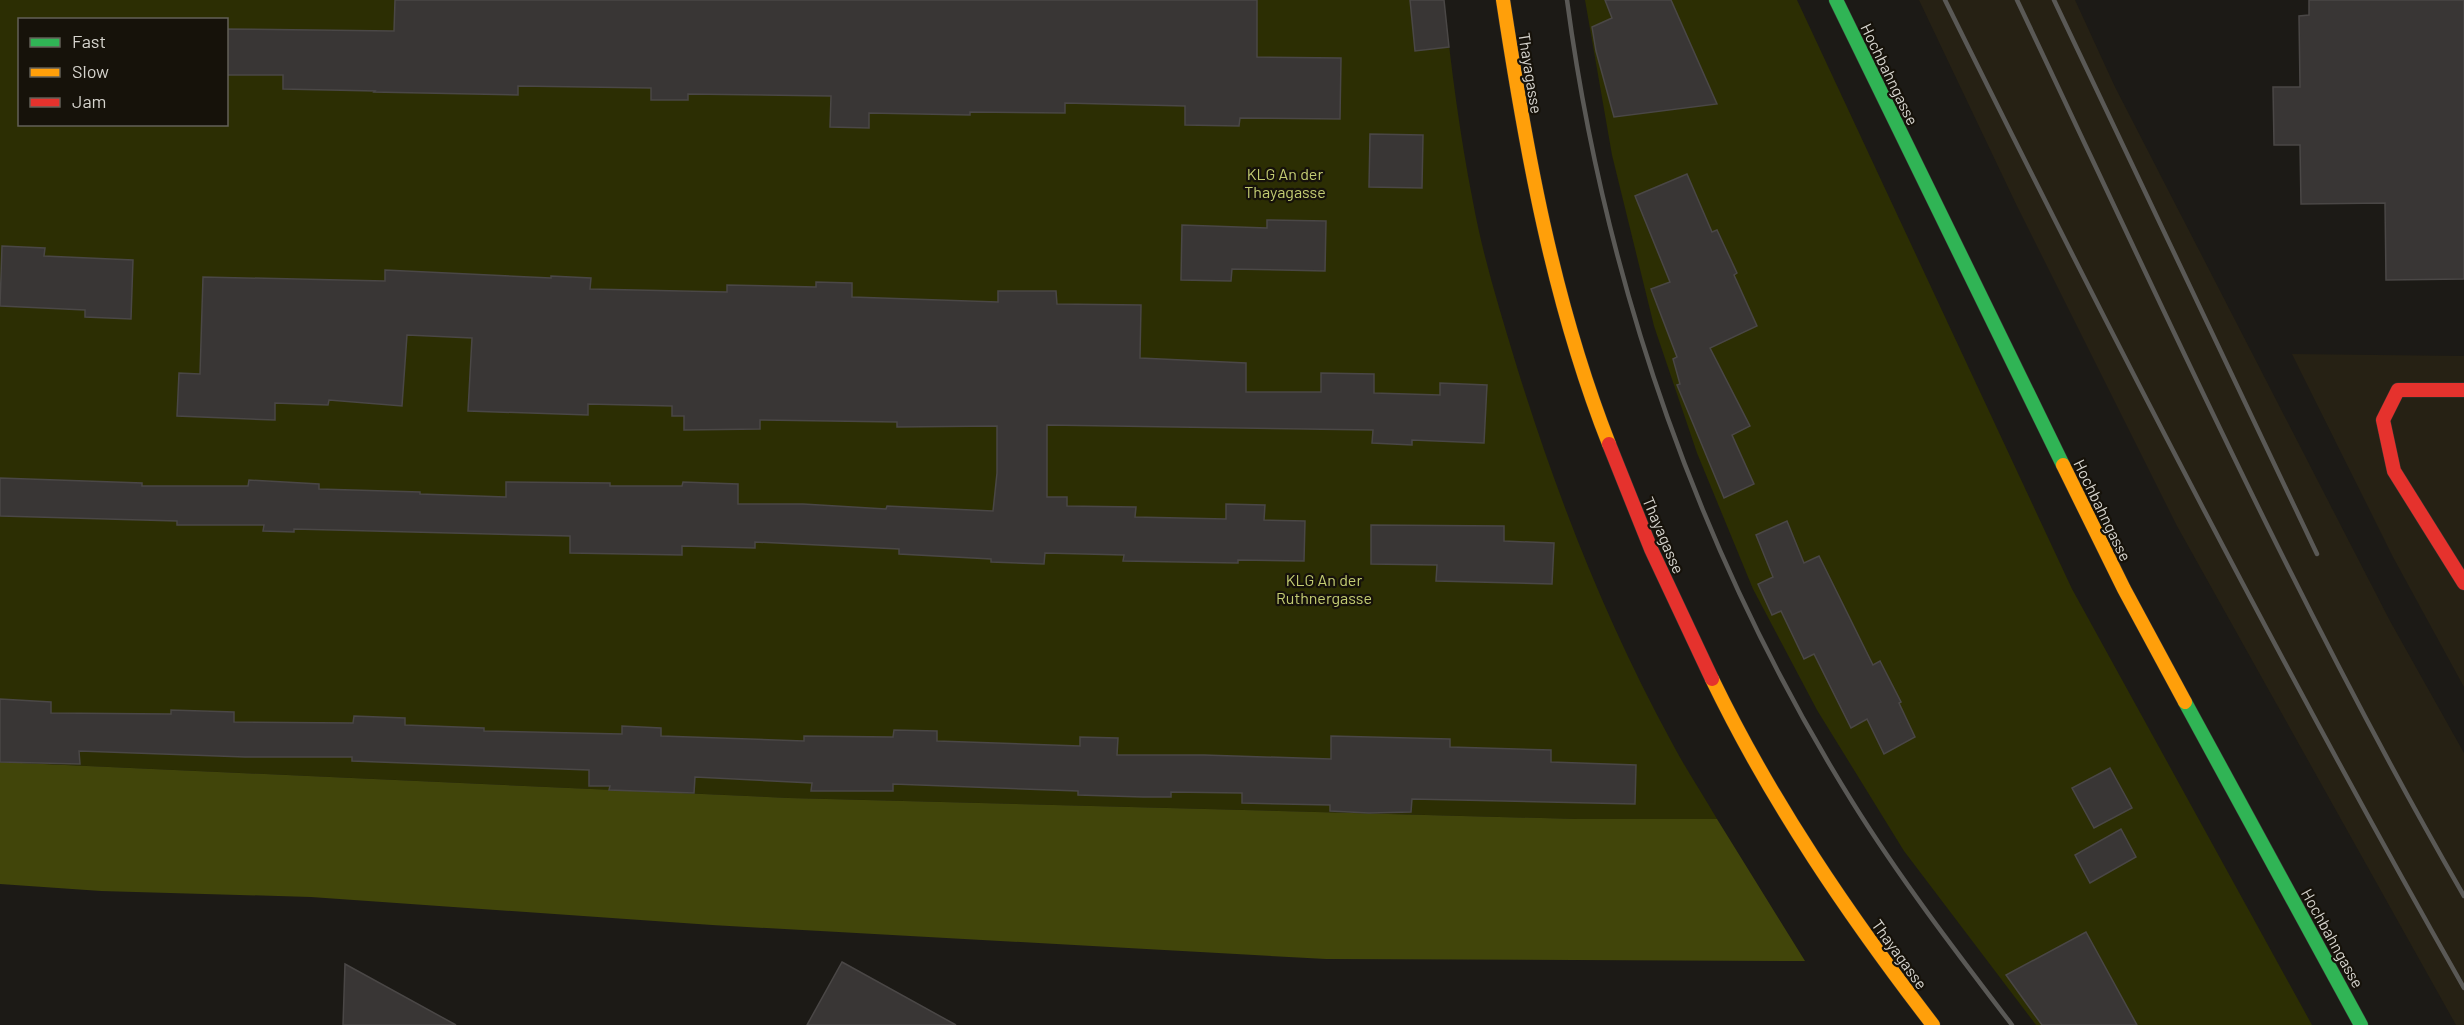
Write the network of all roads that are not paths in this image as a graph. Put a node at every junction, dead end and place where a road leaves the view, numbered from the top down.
1 (1503, 0) edge
2 (1836, 0) edge
3 (2464, 390) edge
4 (2464, 583) edge
5 (1933, 1025) edge
6 (2361, 1025) edge

1 - 5 street, Thayagasse
2 - 6 street, Hochbahngasse
3 - 4 street

